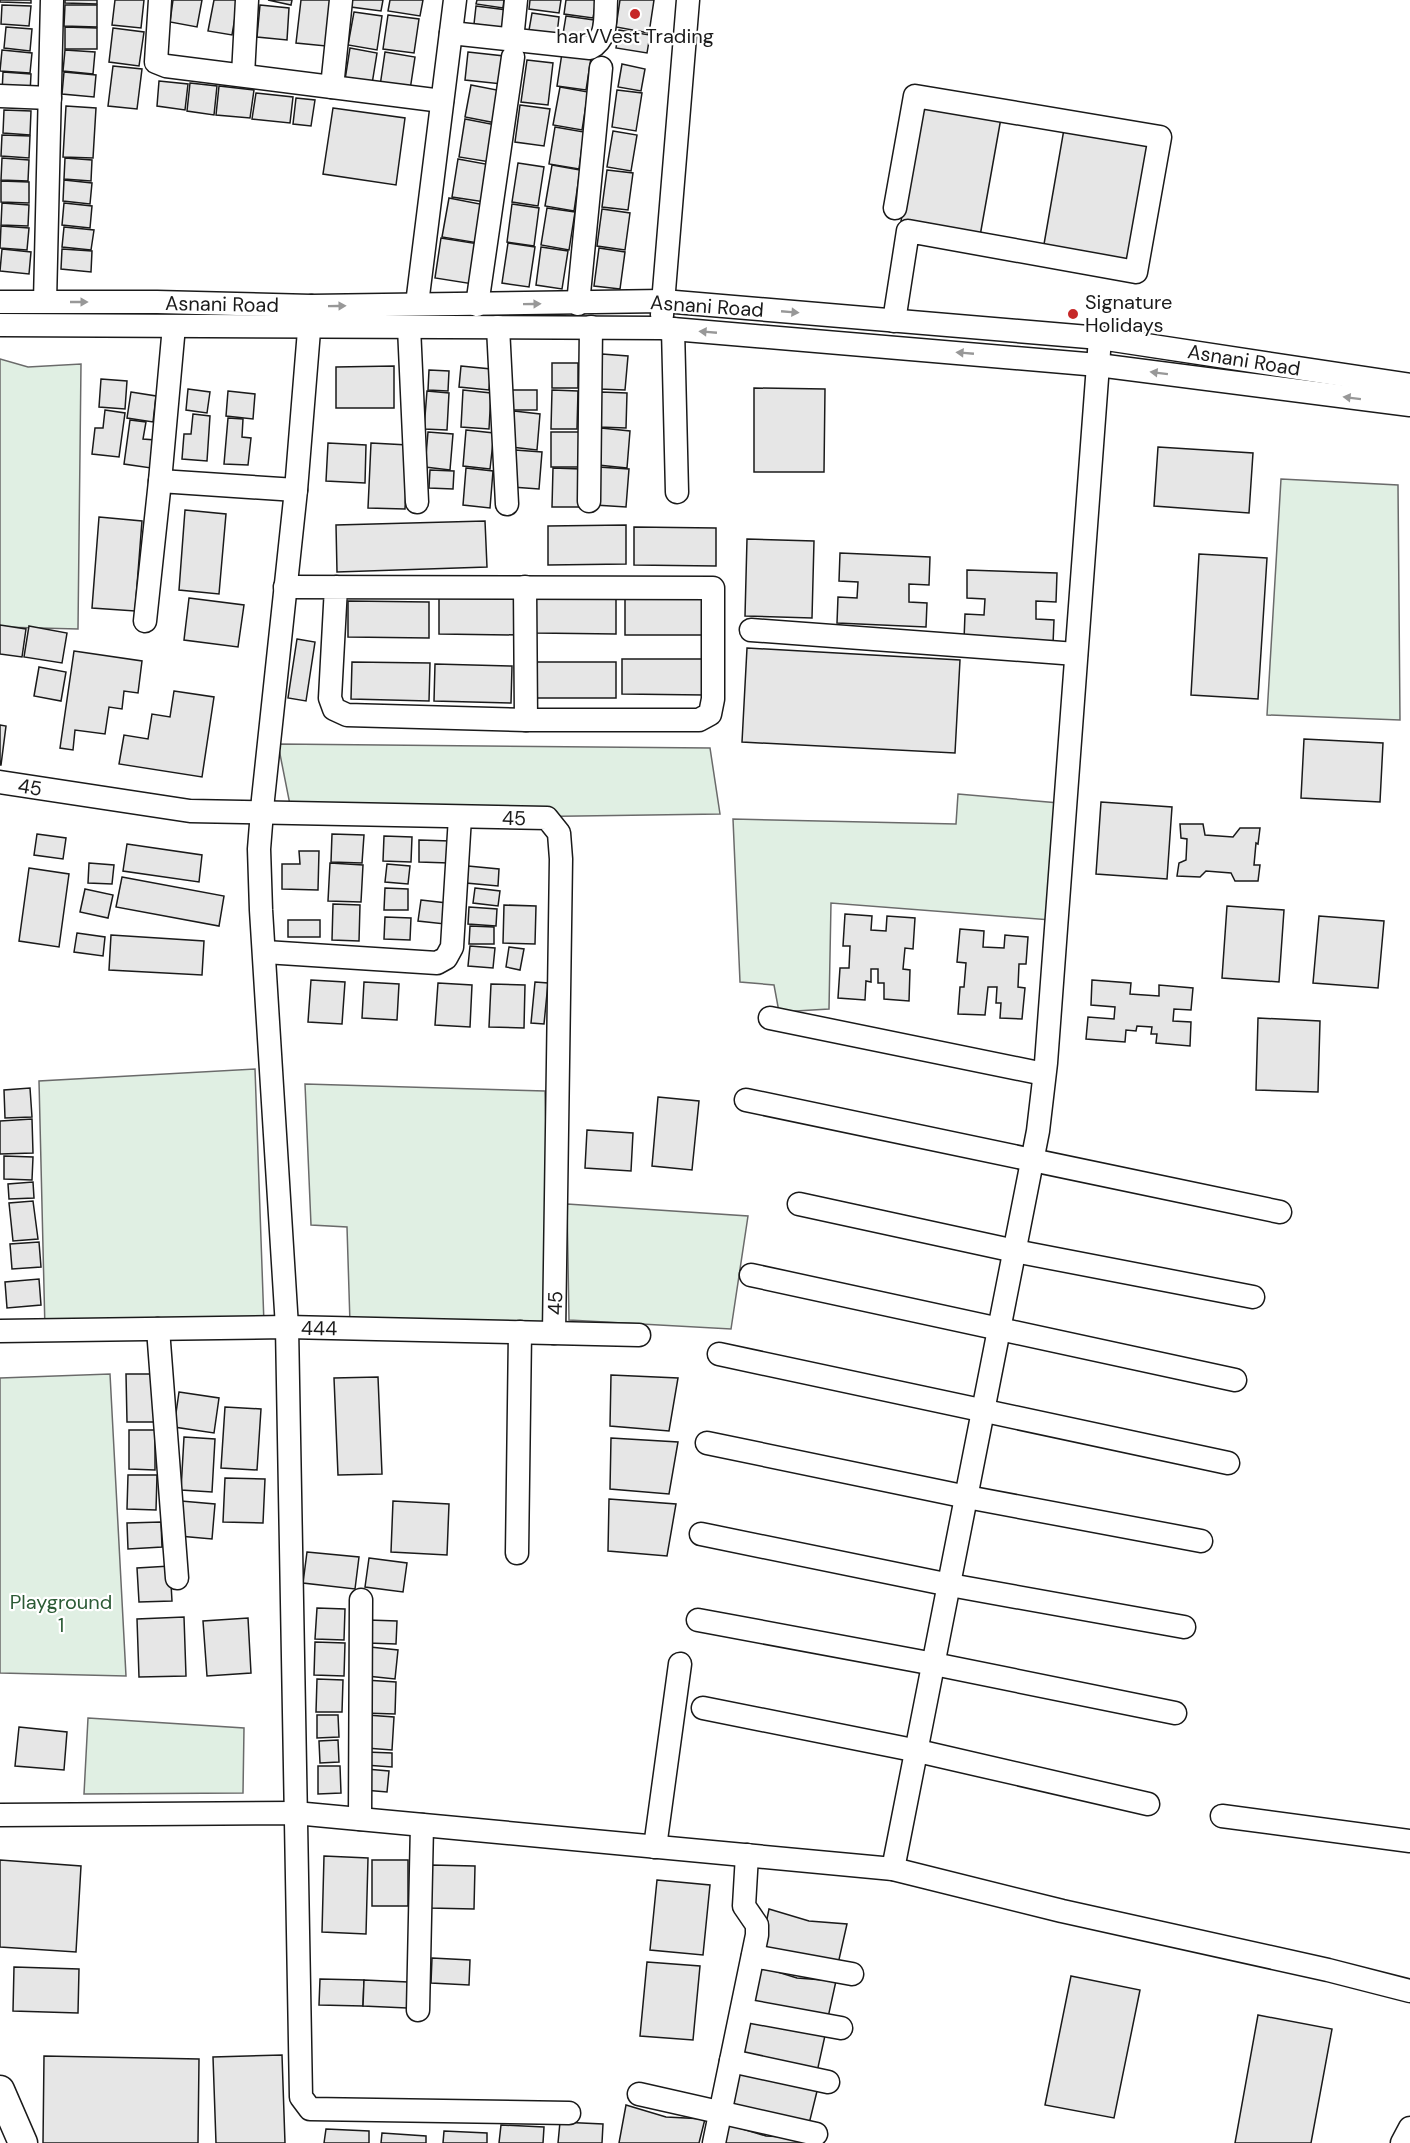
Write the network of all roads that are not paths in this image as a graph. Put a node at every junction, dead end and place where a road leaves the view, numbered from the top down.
1 (52, 0) edge
2 (160, 0) edge
3 (247, 0) edge
4 (341, 0) edge
5 (455, 0) edge
6 (516, 0) edge
7 (606, 0) edge
8 (688, 0) edge
9 (451, 33) junction
10 (513, 49) junction
11 (601, 68) dead end
12 (243, 75) junction
13 (332, 87) junction
14 (0, 96) edge
15 (50, 98) junction
16 (442, 101) junction
17 (895, 208) dead end
18 (0, 302) edge
19 (45, 302) junction
20 (663, 302) junction
21 (417, 304) junction
22 (578, 304) junction
23 (477, 305) junction
24 (310, 316) junction
25 (894, 321) junction
26 (0, 325) edge
27 (174, 326) junction
28 (409, 327) junction
29 (498, 327) junction
30 (591, 327) junction
31 (667, 328) junction
32 (1100, 338) junction
33 (1098, 365) junction
34 (1410, 385) edge
35 (1410, 405) edge
36 (160, 481) junction
37 (296, 490) junction
38 (677, 492) dead end
39 (589, 501) dead end
40 (417, 502) dead end
41 (507, 504) dead end
42 (285, 587) junction
43 (336, 587) junction
44 (525, 587) junction
45 (145, 621) dead end
46 (751, 630) dead end
47 (1076, 654) junction
48 (526, 720) junction
49 (0, 782) edge
50 (262, 814) junction
51 (460, 817) junction
52 (264, 952) junction
53 (770, 1018) dead end
54 (1044, 1074) junction
55 (746, 1100) dead end
56 (1033, 1159) junction
57 (799, 1204) dead end
58 (1280, 1212) dead end
59 (1015, 1251) junction
60 (751, 1275) dead end
61 (1253, 1297) dead end
62 (287, 1327) junction
63 (1000, 1328) junction
64 (158, 1329) junction
65 (0, 1331) edge
66 (520, 1332) junction
67 (554, 1333) junction
68 (639, 1335) dead end
69 (718, 1354) dead end
70 (1236, 1380) dead end
71 (984, 1411) junction
72 (707, 1443) dead end
73 (1228, 1463) dead end
74 (967, 1497) junction
75 (701, 1534) dead end
76 (1201, 1542) dead end
77 (517, 1553) dead end
78 (177, 1578) dead end
79 (950, 1585) junction
80 (361, 1600) dead end
81 (698, 1620) dead end
82 (1184, 1627) dead end
83 (680, 1664) dead end
84 (934, 1664) junction
85 (703, 1708) dead end
86 (1175, 1713) dead end
87 (918, 1751) junction
88 (1148, 1804) dead end
89 (295, 1813) junction
90 (0, 1815) edge
91 (1222, 1816) dead end
92 (360, 1819) junction
93 (422, 1825) junction
94 (1410, 1841) edge
95 (655, 1847) junction
96 (747, 1856) junction
97 (893, 1869) junction
98 (753, 1956) junction
99 (852, 1974) dead end
100 (1410, 1991) edge
101 (418, 2010) dead end
102 (742, 2010) junction
103 (841, 2028) dead end
104 (731, 2061) junction
105 (828, 2082) dead end
106 (0, 2090) edge
107 (639, 2094) dead end
108 (721, 2112) junction
109 (569, 2113) dead end
110 (1410, 2128) edge
111 (816, 2134) dead end
112 (23, 2143) edge
113 (714, 2143) edge
114 (1402, 2143) edge

1 - 15 street
2 - 12 street
3 - 12 street
4 - 13 street
5 - 9 street
6 - 10 street
7 - 10 street
8 - 20 street
9 - 10 street
9 - 16 street
10 - 23 street
11 - 22 street
12 - 13 street
13 - 16 street
14 - 15 street
15 - 19 street
16 - 21 street
17 - 25 street
18 - 19 street, Asnani Road
19 -> 24 street, Asnani Road
20 - 22 street, Asnani Road
20 -> 25 street, Asnani Road
20 - 31 street
21 - 23 street, Asnani Road
24 -> 21 street, Asnani Road
23 -> 22 street, Asnani Road
24 - 27 street, Asnani Road
24 - 28 street, Asnani Road
24 - 37 street
25 - 32 street, Asnani Road
26 - 27 street, Asnani Road
27 - 36 street
28 - 29 street, Asnani Road
28 - 40 street
29 - 30 street, Asnani Road
29 - 41 street
30 - 31 street, Asnani Road
30 - 39 street
33 -> 31 street, Asnani Road
31 - 38 street
32 - 33 street
32 - 34 street, Asnani Road
35 -> 33 street, Asnani Road
33 - 47 street
36 - 37 street
36 - 45 street
37 - 42 street
42 - 43 street
42 - 50 street
43 - 44 street
43 - 48 street
44 - 48 street
44 - 48 street
46 - 47 street
47 - 54 street
49 - 50 street, 45
50 - 51 street, 45
50 - 52 street
51 - 52 street
51 - 67 street, 45
52 - 62 street
53 - 54 street
54 - 56 street
55 - 56 street
56 - 58 street
56 - 59 street
57 - 59 street
59 - 61 street
59 - 63 street
60 - 63 street
62 - 64 street, 444
62 - 66 street, 444
62 - 89 street
63 - 70 street
63 - 71 street
64 - 65 street, 444
64 - 78 street
66 - 67 street, 444
66 - 77 street
67 - 68 street, 444
69 - 71 street
71 - 73 street
71 - 74 street
72 - 74 street
74 - 76 street
74 - 79 street
75 - 79 street
79 - 82 street
79 - 84 street
80 - 92 street
81 - 84 street
83 - 95 street
84 - 86 street
84 - 87 street
85 - 87 street
87 - 88 street
87 - 97 street
89 - 90 street
89 - 92 street
89 - 109 street
91 - 94 street
92 - 93 street
93 - 95 street
93 - 101 street
95 - 96 street
96 - 97 street
96 - 98 street
97 - 100 street
98 - 99 street
98 - 102 street
102 - 103 street
102 - 104 street
104 - 105 street
104 - 108 street
106 - 112 main road
107 - 108 street
108 - 111 street
108 - 113 street
110 - 114 street

